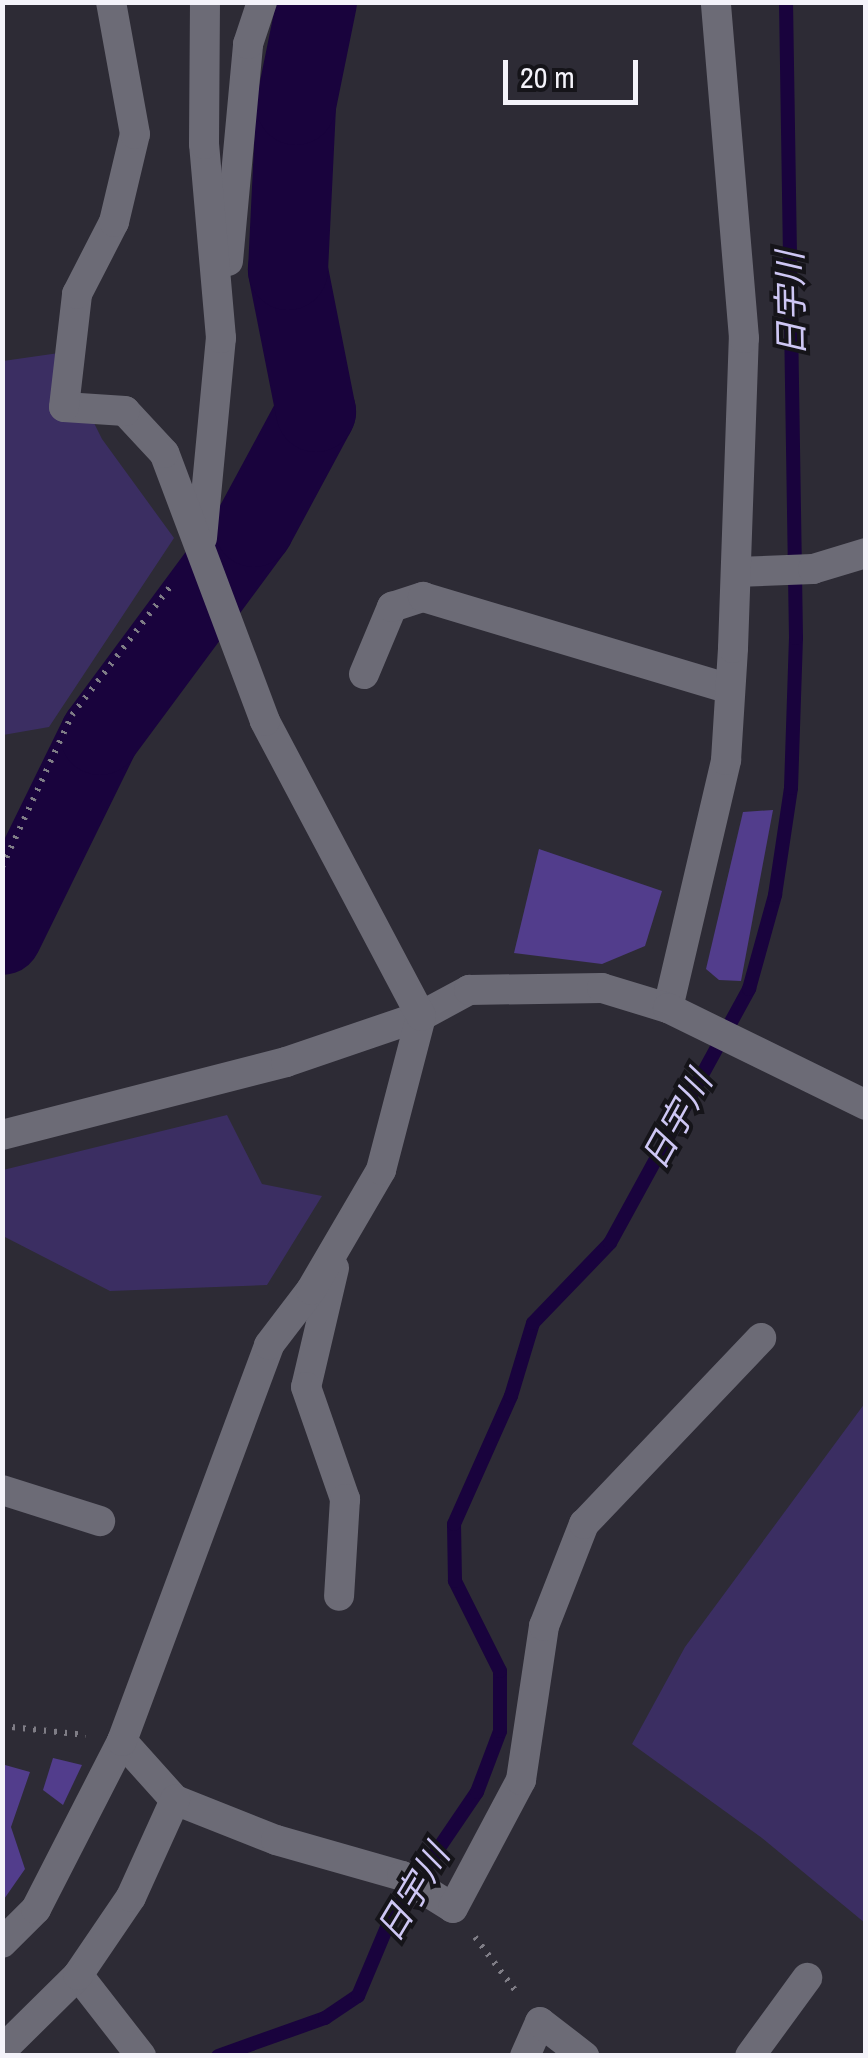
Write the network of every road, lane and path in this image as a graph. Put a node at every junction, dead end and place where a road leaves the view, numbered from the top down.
1 (111, 2) edge
2 (206, 2) edge
3 (262, 2) edge
4 (716, 2) edge
5 (221, 338) junction
6 (201, 546) junction
7 (866, 552) edge
8 (750, 572) junction
9 (364, 674) dead end
10 (730, 689) junction
11 (2, 867) edge
12 (668, 1008) junction
13 (421, 1016) junction
14 (866, 1105) edge
15 (2, 1134) edge
16 (340, 1240) junction
17 (761, 1338) dead end
18 (2, 1490) edge
19 (100, 1521) dead end
20 (339, 1596) dead end
21 (2, 1726) edge
22 (122, 1741) junction
23 (175, 1800) junction
24 (443, 1900) junction
25 (2, 1943) edge
26 (78, 1975) junction
27 (808, 1978) dead end
28 (540, 2022) junction
29 (2, 2050) edge
30 (141, 2056) edge
31 (525, 2056) edge
32 (584, 2056) edge
33 (750, 2056) edge

1 - 6 street
2 - 5 street
3 - 5 street
4 - 8 street
5 - 6 street
6 - 11 path
6 - 13 street
7 - 8 street
8 - 10 street
9 - 10 street
10 - 12 street
12 - 13 street
12 - 14 street
13 - 15 street
13 - 16 street
16 - 20 street
16 - 22 street
17 - 24 street
18 - 19 street
21 - 22 path
22 - 23 street
22 - 25 street
23 - 24 street
23 - 26 street
24 - 28 path
26 - 29 street
26 - 30 street
27 - 33 street
28 - 31 street
28 - 32 street

